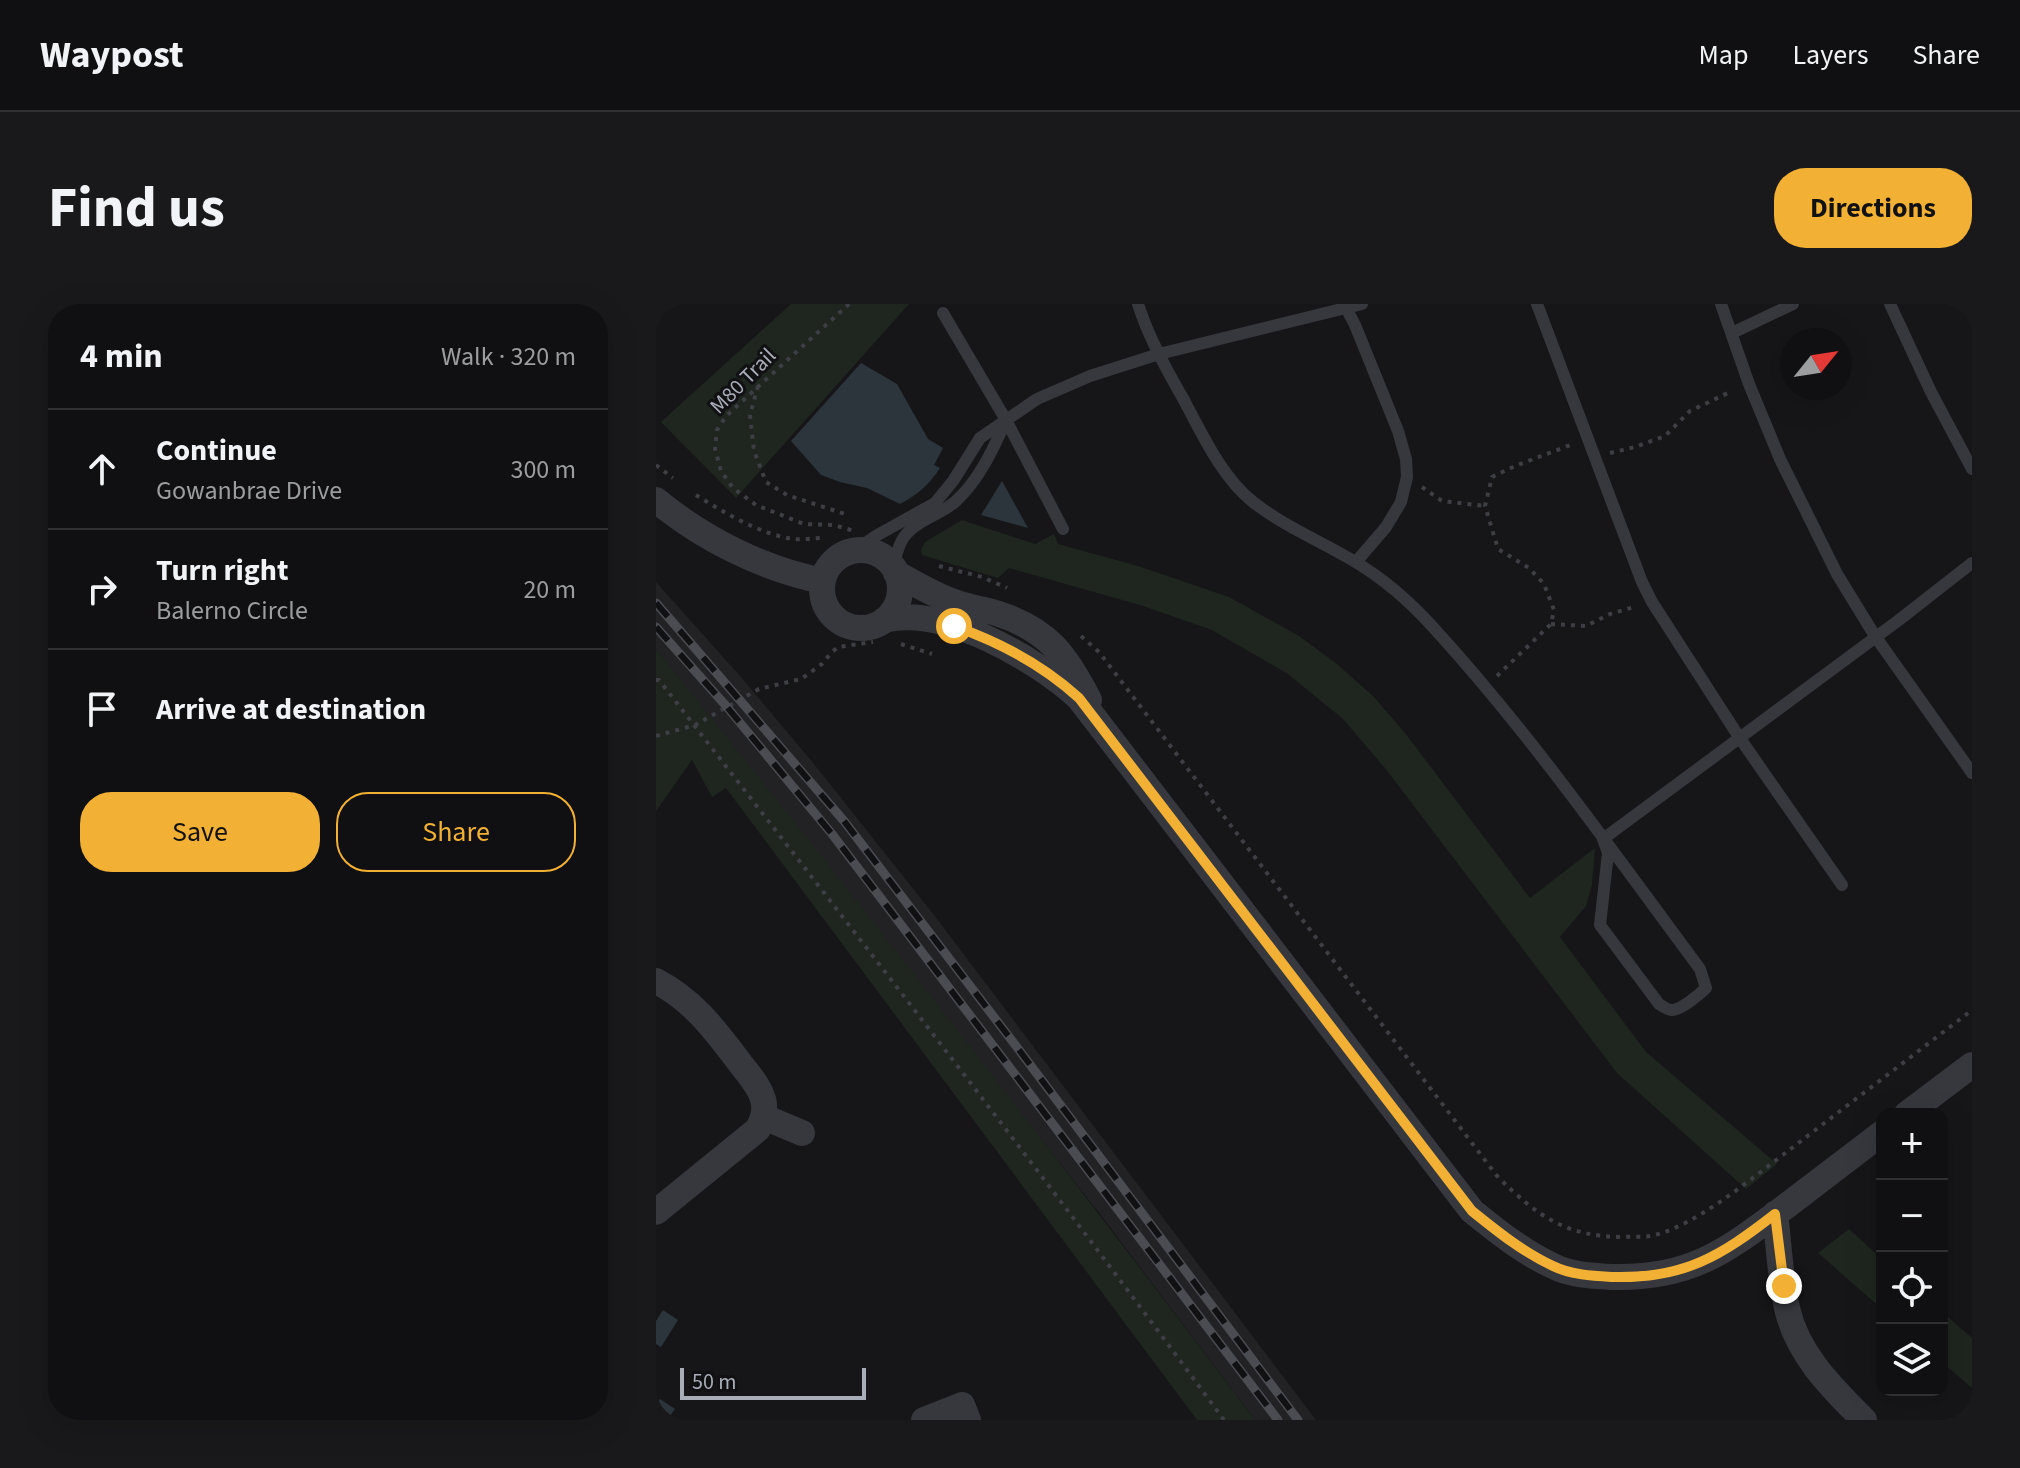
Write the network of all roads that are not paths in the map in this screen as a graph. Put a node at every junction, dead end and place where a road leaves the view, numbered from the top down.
1 (1138, 304) edge
2 (1362, 304) edge
3 (1537, 304) edge
4 (1721, 304) edge
5 (1890, 304) edge
6 (1788, 305) edge
7 (1345, 306) edge
8 (943, 313) dead end
9 (1732, 333) junction
10 (1159, 354) junction
11 (1006, 420) junction
12 (1972, 469) edge
13 (656, 500) edge
14 (1063, 529) dead end
15 (856, 550) junction
16 (1356, 562) junction
17 (1972, 563) edge
18 (895, 570) junction
19 (823, 581) junction
20 (886, 634) junction
21 (1875, 636) junction
22 (1104, 728) junction
23 (1739, 737) junction
24 (1972, 773) edge
25 (1603, 839) junction
26 (1842, 885) dead end
27 (656, 981) edge
28 (1972, 1065) edge
29 (1915, 1108) edge
30 (764, 1117) junction
31 (802, 1133) dead end
32 (1876, 1138) edge
33 (656, 1212) edge
34 (1775, 1214) junction
35 (924, 1420) edge
36 (968, 1420) edge
37 (1864, 1420) edge

1 - 10 lane
2 - 7 lane
3 - 23 lane
4 - 9 lane
5 - 12 lane
6 - 9 lane
7 - 10 lane
7 - 16 lane
8 - 11 lane
9 - 21 lane
10 - 11 lane
10 - 16 lane
11 - 14 lane
11 - 15 lane
11 - 18 lane
13 - 19 street
15 - 18 street
15 - 19 street
16 - 25 lane
17 - 21 lane
18 - 20 street
18 - 22 street
19 - 20 street
20 - 22 street
21 - 23 lane
21 - 24 lane
22 - 34 street
23 - 25 lane
23 - 26 lane
25 - 25 lane
27 - 30 street
28 - 29 street
30 - 31 street
30 - 33 street
32 - 34 street
34 - 37 street
35 - 36 street

